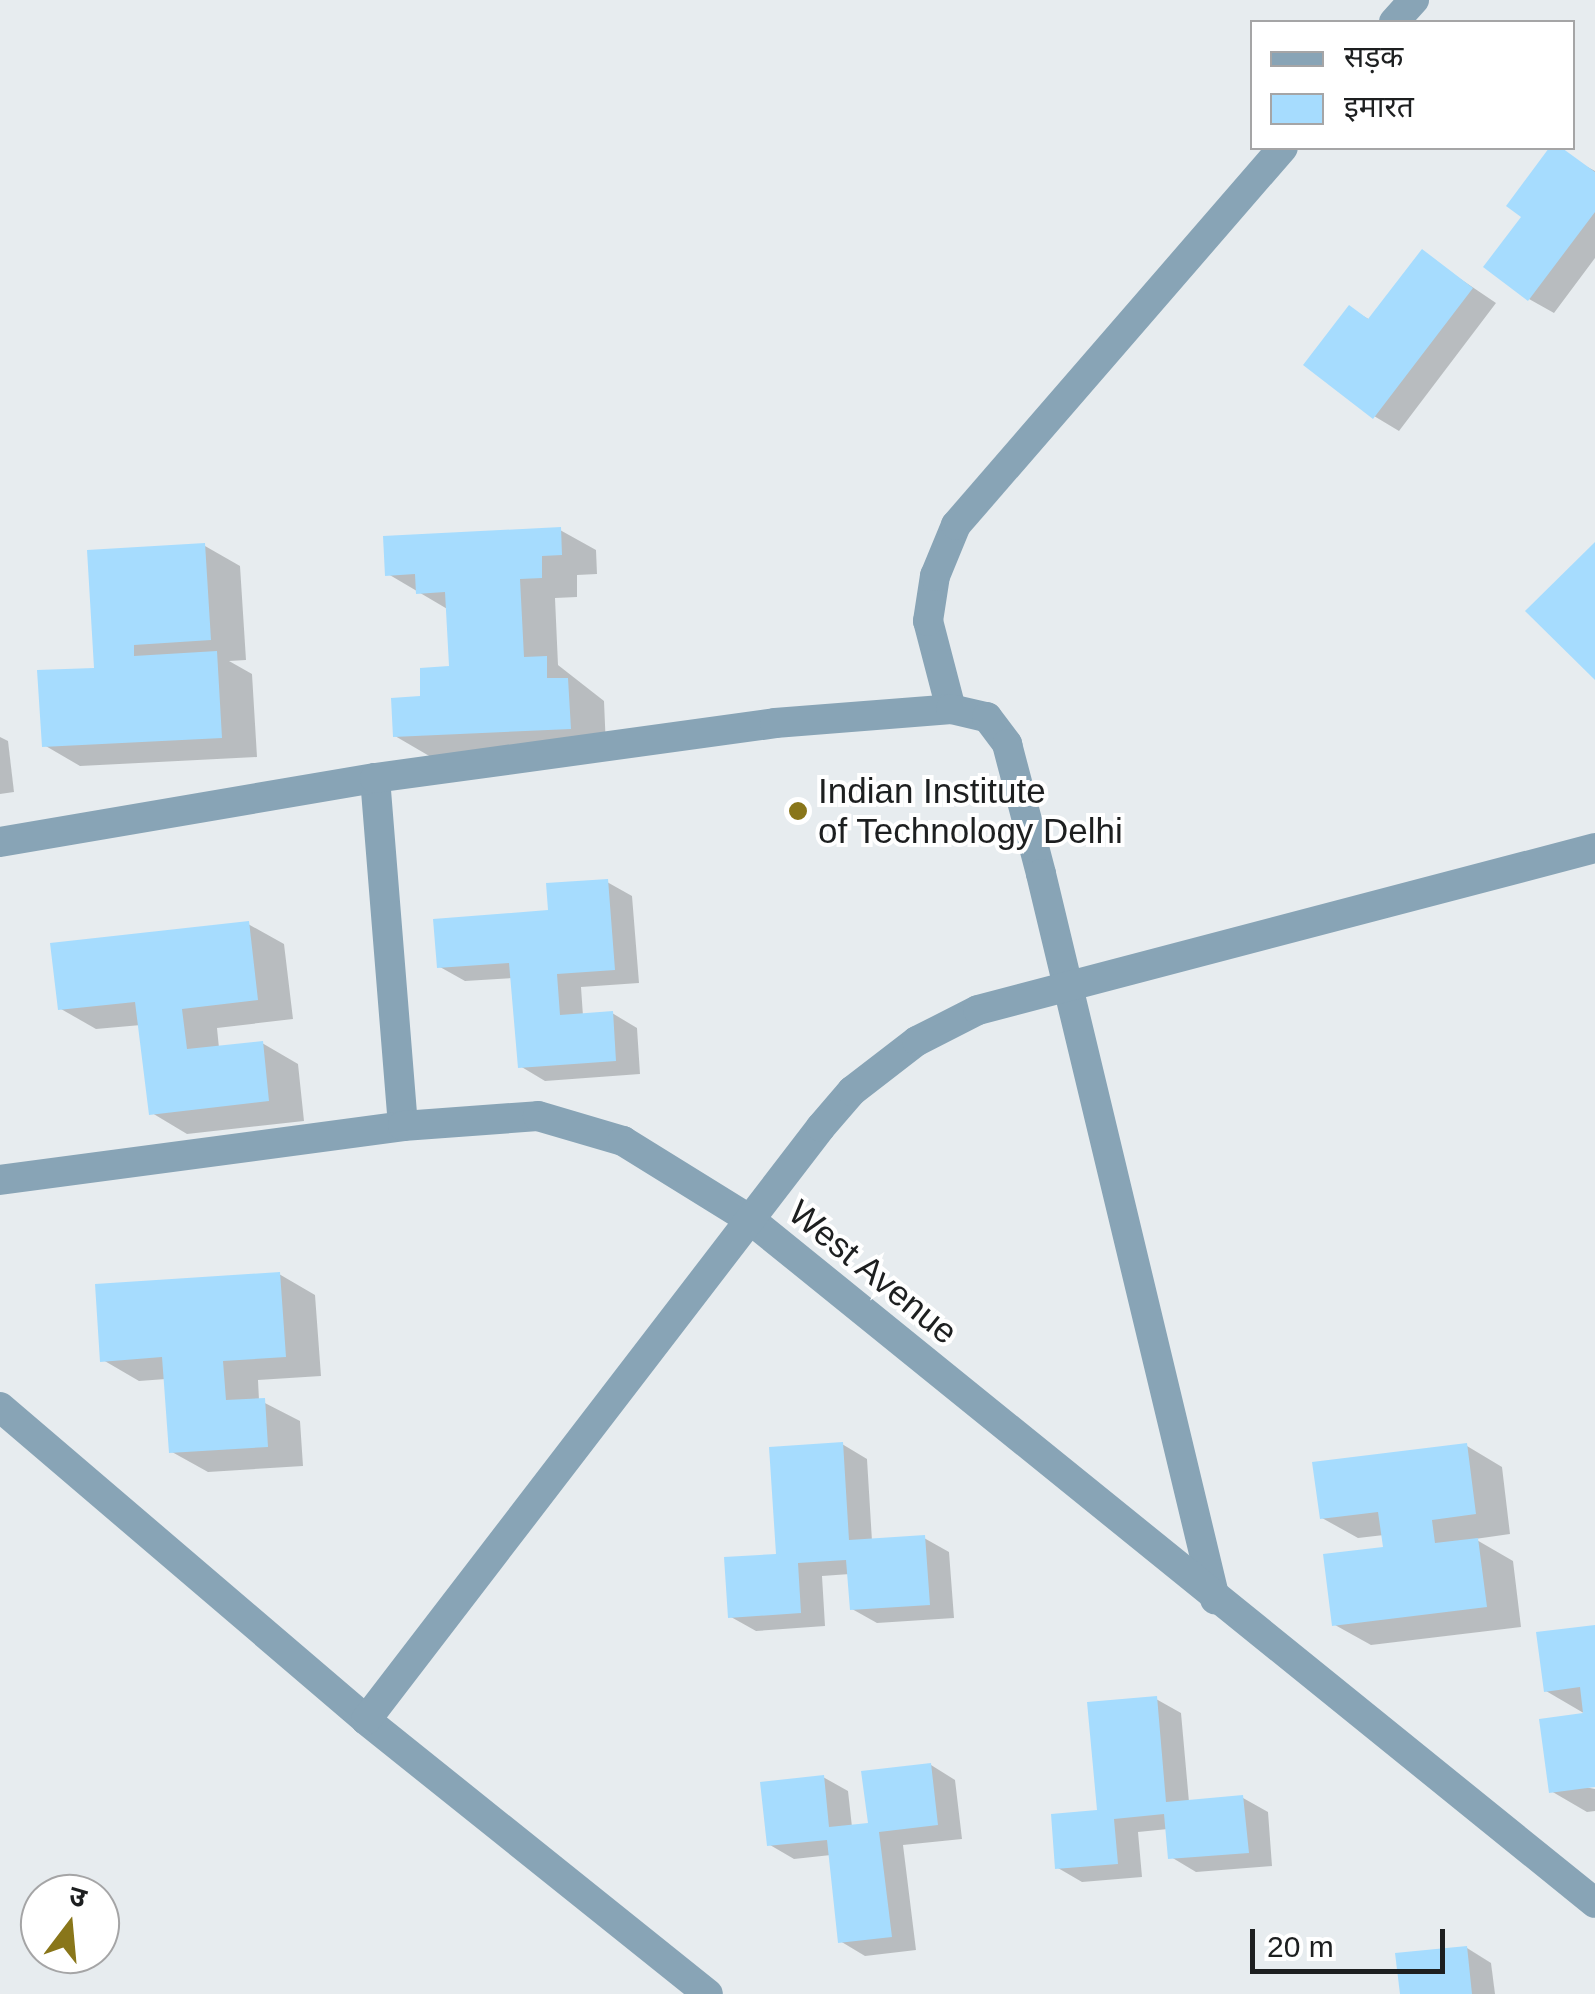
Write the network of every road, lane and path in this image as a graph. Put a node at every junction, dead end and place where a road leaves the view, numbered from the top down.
1 (1414, 0) edge
2 (1396, 20) edge
3 (1281, 150) edge
4 (952, 709) junction
5 (375, 778) junction
6 (0, 842) edge
7 (1595, 848) edge
8 (1068, 986) junction
9 (403, 1126) junction
10 (0, 1180) edge
11 (752, 1222) junction
12 (0, 1407) edge
13 (1215, 1599) junction
14 (366, 1720) junction
15 (1595, 1903) edge
16 (708, 1994) edge

1 - 2 lane
3 - 4 lane
4 - 5 lane
4 - 8 lane
5 - 6 lane
5 - 9 lane
7 - 8 lane, West Avenue
8 - 11 lane, West Avenue
8 - 13 lane
9 - 10 lane
9 - 11 lane
11 - 13 lane, West Avenue
11 - 14 lane
12 - 14 lane
13 - 15 lane, West Avenue
14 - 16 lane

